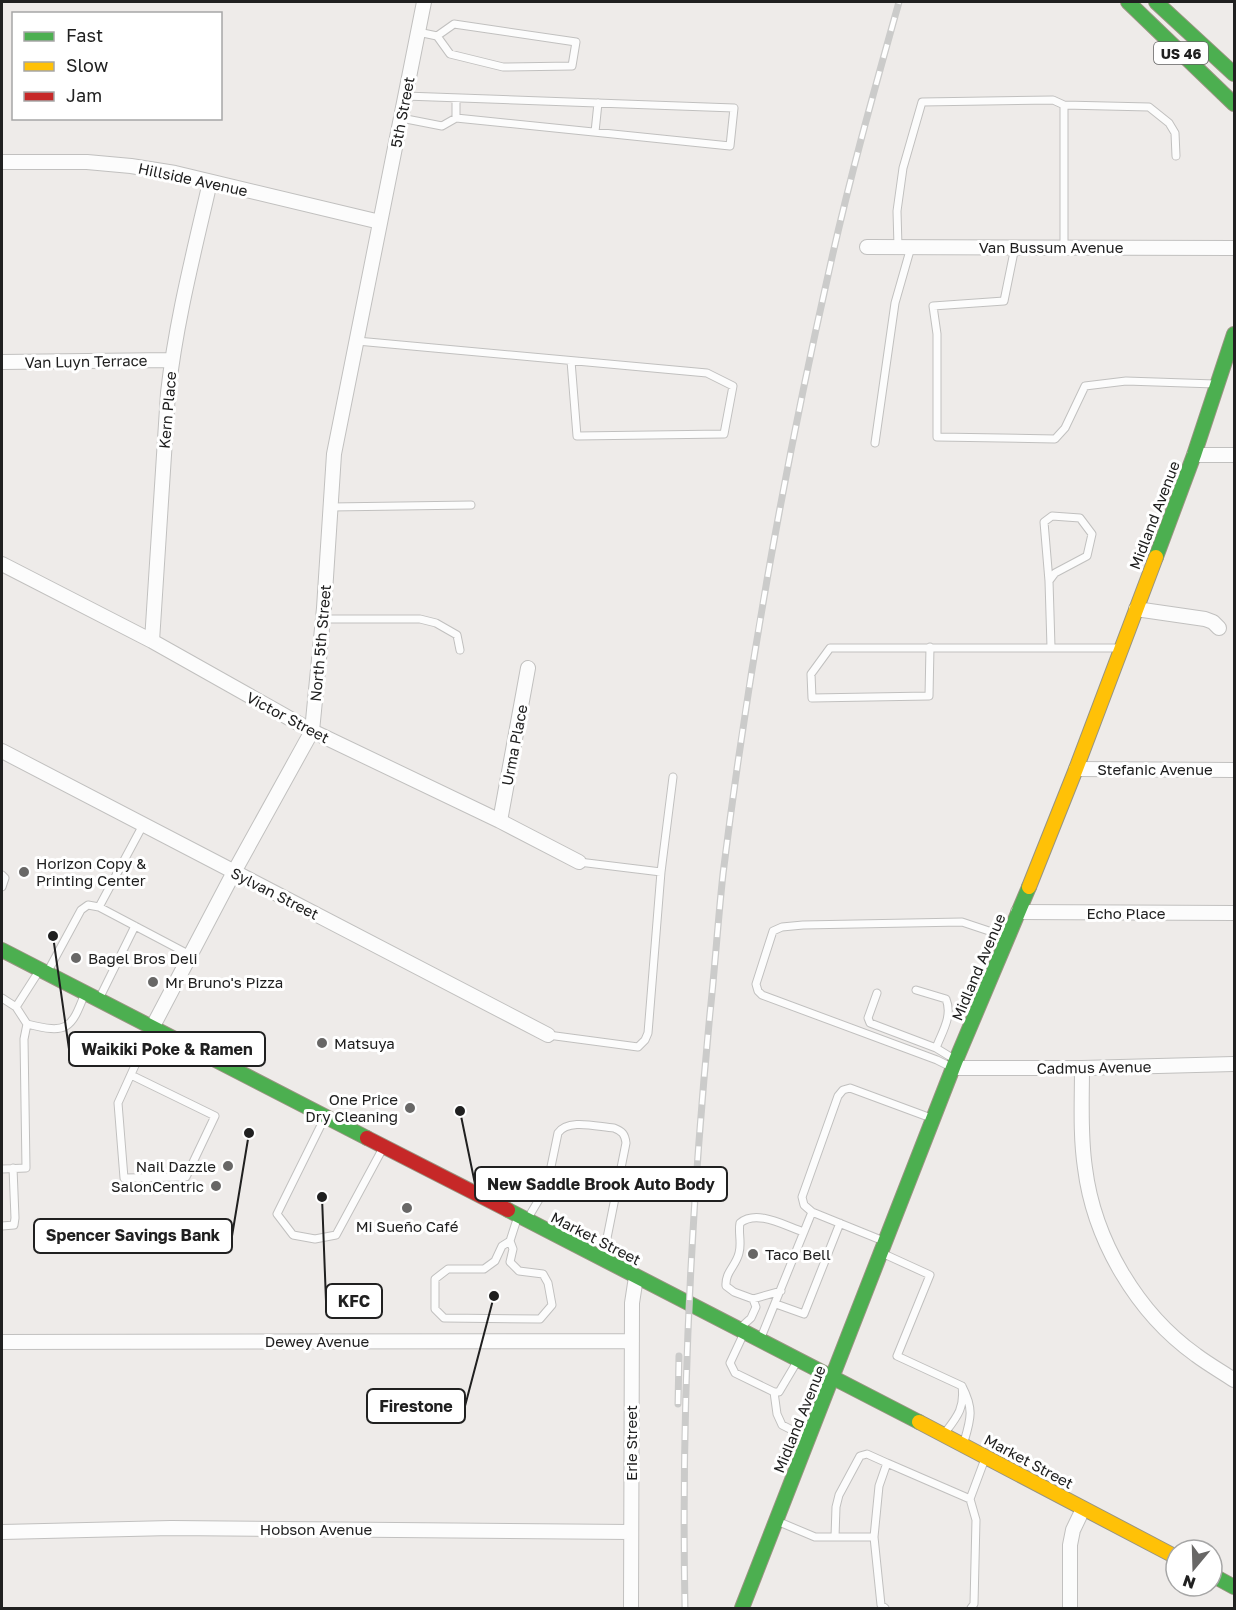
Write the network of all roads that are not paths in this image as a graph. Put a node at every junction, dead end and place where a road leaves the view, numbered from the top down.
1 (424, 2) edge
2 (1128, 2) edge
3 (1156, 2) edge
4 (418, 32) junction
5 (437, 36) junction
6 (1234, 74) edge
7 (405, 96) junction
8 (456, 98) junction
9 (598, 103) junction
10 (1234, 104) edge
11 (1064, 105) junction
12 (401, 118) junction
13 (456, 118) junction
14 (595, 132) junction
15 (1176, 156) dead end
16 (2, 162) edge
17 (210, 182) junction
18 (380, 222) junction
19 (867, 247) dead end
20 (905, 247) junction
21 (1016, 247) junction
22 (1064, 247) junction
23 (1234, 248) edge
24 (1234, 334) edge
25 (357, 341) junction
26 (171, 360) junction
27 (571, 361) junction
28 (2, 362) edge
29 (1217, 384) junction
30 (875, 443) dead end
31 (1194, 455) junction
32 (1234, 455) edge
33 (471, 505) dead end
34 (331, 507) junction
35 (2, 564) edge
36 (1049, 581) junction
37 (1136, 609) junction
38 (323, 619) junction
39 (1219, 628) dead end
40 (152, 641) junction
41 (930, 647) junction
42 (1051, 647) junction
43 (1121, 648) junction
44 (460, 650) dead end
45 (528, 668) dead end
46 (312, 731) junction
47 (2, 751) edge
48 (1076, 769) junction
49 (1234, 770) edge
50 (673, 777) dead end
51 (500, 821) junction
52 (143, 825) junction
53 (579, 862) joint
54 (234, 872) junction
55 (661, 872) junction
56 (2, 875) edge
57 (2, 887) edge
58 (99, 907) junction
59 (1018, 912) junction
60 (1234, 913) edge
61 (135, 926) junction
62 (1009, 937) junction
63 (2, 950) edge
64 (190, 955) junction
65 (43, 972) junction
66 (916, 990) dead end
67 (85, 993) junction
68 (877, 993) dead end
69 (2, 998) edge
70 (98, 1000) junction
71 (16, 1008) junction
72 (27, 1024) junction
73 (152, 1028) junction
74 (548, 1035) joint
75 (936, 1048) junction
76 (954, 1064) junction
77 (1234, 1064) edge
78 (1082, 1068) junction
79 (131, 1075) junction
80 (325, 1117) junction
81 (934, 1118) junction
82 (383, 1148) junction
83 (13, 1168) junction
84 (2, 1169) edge
85 (812, 1212) junction
86 (522, 1219) junction
87 (840, 1223) junction
88 (2, 1226) edge
89 (804, 1232) junction
90 (510, 1241) junction
91 (884, 1248) junction
92 (603, 1260) junction
93 (636, 1277) junction
94 (781, 1291) junction
95 (753, 1299) junction
96 (776, 1304) junction
97 (741, 1331) junction
98 (632, 1341) junction
99 (760, 1341) junction
100 (2, 1342) edge
101 (798, 1360) junction
102 (833, 1379) junction
103 (1234, 1380) edge
104 (962, 1386) junction
105 (774, 1392) junction
106 (944, 1435) junction
107 (810, 1438) junction
108 (963, 1444) junction
109 (986, 1456) junction
110 (887, 1463) junction
111 (970, 1499) junction
112 (1083, 1509) junction
113 (777, 1521) junction
114 (2, 1532) edge
115 (631, 1532) junction
116 (835, 1537) junction
117 (874, 1537) junction
118 (1164, 1551) edge
119 (631, 1608) edge
120 (742, 1608) edge
121 (885, 1608) edge
122 (971, 1608) edge
123 (1070, 1608) edge

1 - 4 street, 5th Street
2 - 10 main road, US 46
3 - 6 main road, US 46
4 - 5 lane
4 - 7 street, 5th Street
5 - 5 lane
7 - 8 lane
7 - 12 street, 5th Street
8 - 9 lane
8 - 13 lane
9 - 14 lane
9 - 14 lane
11 - 15 lane
11 - 20 lane
11 - 22 lane
12 - 13 lane
12 - 18 street, 5th Street
13 - 14 lane
16 - 17 street, Hillside Avenue
17 - 18 street, Hillside Avenue
17 - 26 street, Kern Place
18 - 25 street, North 5th Street
19 - 20 street, Van Bussum Avenue
20 - 21 street, Van Bussum Avenue
20 - 30 lane
21 - 22 street, Van Bussum Avenue
21 - 29 lane
22 - 23 street, Van Bussum Avenue
24 - 29 main road, Midland Avenue
25 - 27 lane
25 - 34 street, North 5th Street
26 - 28 street, Van Luyn Terrace
26 - 40 street, Kern Place
27 - 27 lane
29 - 31 main road, Midland Avenue
31 - 32 street
31 - 37 main road, Midland Avenue
33 - 34 lane
34 - 38 street, North 5th Street
35 - 40 street, Victor Street
36 - 36 lane
36 - 42 lane
37 - 39 street
37 - 43 main road, Midland Avenue
38 - 44 lane
38 - 46 street, North 5th Street
40 - 46 street, Victor Street
41 - 41 lane
41 - 42 lane
42 - 43 lane
43 - 48 main road, Midland Avenue
45 - 51 street, Urma Place
46 - 51 street, Victor Street
46 - 54 street, North 5th Street
47 - 52 street, Sylvan Street
48 - 49 street, Stefanic Avenue
48 - 59 main road, Midland Avenue
50 - 55 lane
51 - 53 street, Victor Street
52 - 54 street, Sylvan Street
52 - 58 lane
53 - 55 lane
54 - 64 street, North 5th Street
54 - 74 street, Sylvan Street
55 - 74 lane
56 - 57 lane
58 - 61 lane
58 - 65 lane
59 - 60 street, Echo Place
59 - 62 main road, Midland Avenue
61 - 64 lane
61 - 70 lane
62 - 76 main road, Midland Avenue
62 - 76 lane
63 - 65 main road, Market Street
64 - 73 street, North 5th Street
65 - 67 main road, Market Street
65 - 71 lane
66 - 75 lane
67 - 70 main road, Market Street
67 - 72 lane
68 - 75 lane
69 - 71 lane
70 - 73 main road, Market Street
71 - 72 lane
72 - 83 lane
73 - 79 lane
73 - 80 main road, Market Street
75 - 76 lane
76 - 78 street, Cadmus Avenue
76 - 81 main road, Midland Avenue
77 - 78 street, Cadmus Avenue
78 - 103 street
79 - 79 lane
80 - 82 main road, Market Street
80 - 82 lane
81 - 85 lane
81 - 91 main road, Midland Avenue
82 - 86 main road, Market Street
83 - 84 lane
83 - 88 lane
85 - 87 lane
85 - 89 lane
86 - 90 lane
86 - 92 main road, Market Street
86 - 92 lane
87 - 91 lane
87 - 96 lane
89 - 94 lane
89 - 95 lane
90 - 90 lane
91 - 102 main road, Midland Avenue
91 - 104 lane
92 - 93 main road, Market Street
93 - 97 main road, Market Street
93 - 98 street, Erie Street
94 - 95 lane
94 - 96 lane
95 - 97 lane
96 - 99 lane
97 - 99 main road, Market Street
97 - 105 lane
98 - 100 street, Dewey Avenue
98 - 115 street, Erie Street
99 - 101 main road, Market Street
101 - 102 main road, Market Street
101 - 105 lane
102 - 106 main road, Market Street
102 - 107 main road, Midland Avenue
104 - 106 lane
104 - 108 lane
105 - 107 lane
106 - 108 main road, Market Street
107 - 113 main road, Midland Avenue
108 - 109 main road, Market Street
109 - 111 lane
109 - 112 main road, Market Street
110 - 111 lane
110 - 116 lane
110 - 117 lane
111 - 122 lane
112 - 118 main road, Market Street
112 - 123 street
113 - 116 lane
113 - 120 main road, Midland Avenue
114 - 115 street, Hobson Avenue
115 - 119 street, Erie Street
116 - 117 lane
117 - 121 lane

